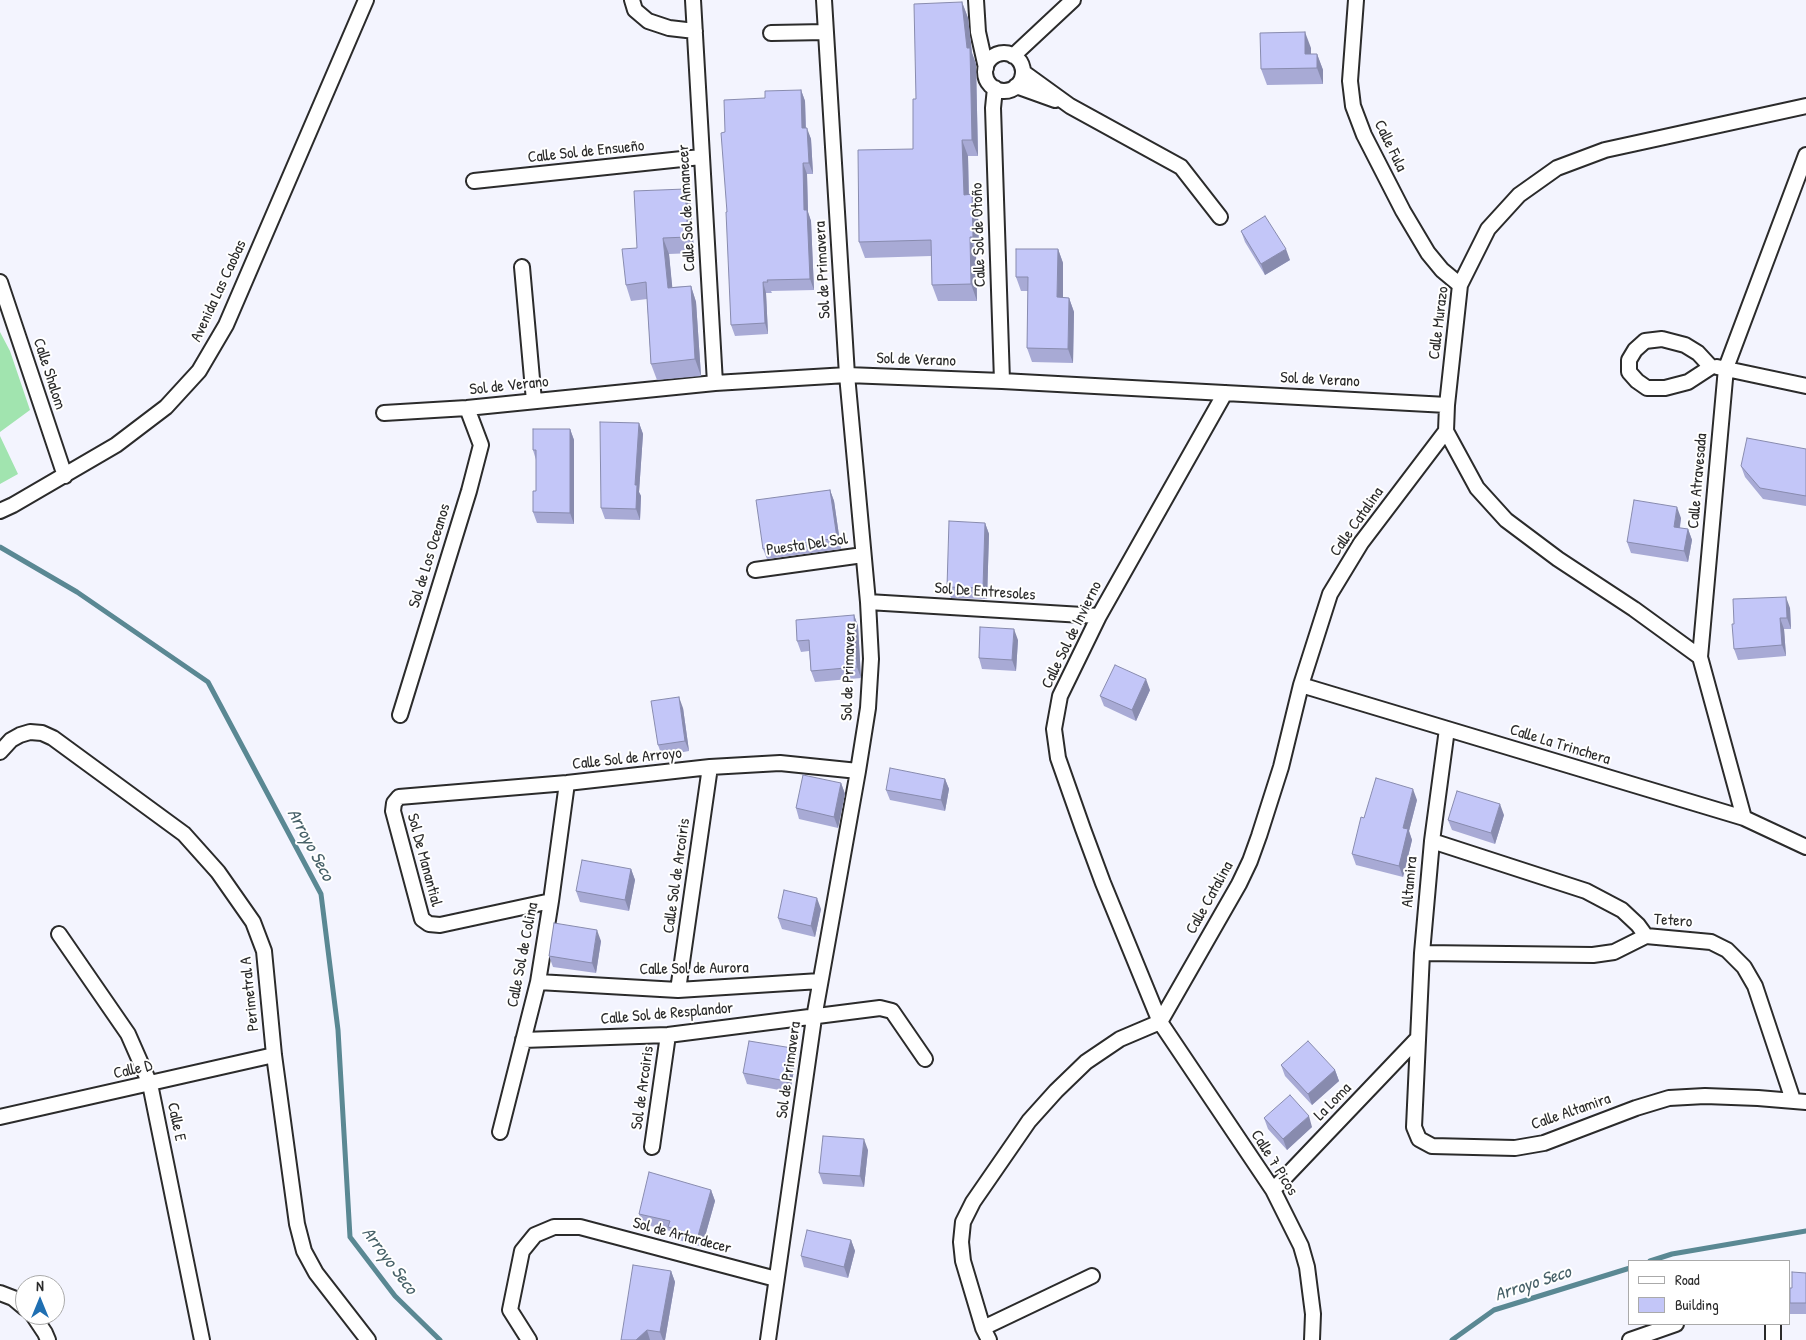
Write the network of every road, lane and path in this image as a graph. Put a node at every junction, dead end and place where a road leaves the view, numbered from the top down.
1 (366, 0) edge
2 (632, 0) edge
3 (694, 0) edge
4 (824, 0) edge
5 (976, 0) edge
6 (1073, 0) edge
7 (1356, 0) edge
8 (695, 31) junction
9 (826, 32) junction
10 (771, 33) dead end
11 (1014, 56) junction
12 (986, 68) junction
13 (1023, 72) junction
14 (1016, 86) junction
15 (995, 88) junction
16 (1070, 106) junction
17 (1806, 106) edge
18 (1806, 155) edge
19 (701, 157) junction
20 (474, 181) dead end
21 (1220, 217) dead end
22 (522, 268) dead end
23 (0, 282) edge
24 (1460, 285) junction
25 (1711, 367) junction
26 (1726, 368) junction
27 (846, 375) junction
28 (1002, 381) junction
29 (715, 383) junction
30 (1806, 386) edge
31 (1225, 392) junction
32 (534, 401) junction
33 (1447, 405) junction
34 (467, 408) junction
35 (384, 413) dead end
36 (1446, 431) junction
37 (65, 476) junction
38 (6, 508) edge
39 (863, 555) junction
40 (755, 570) dead end
41 (868, 602) junction
42 (1099, 616) junction
43 (1700, 657) junction
44 (1301, 685) junction
45 (400, 715) dead end
46 (1447, 729) junction
47 (0, 752) edge
48 (710, 767) junction
49 (858, 771) junction
50 (568, 783) junction
51 (399, 797) joint
52 (1744, 818) junction
53 (1432, 841) junction
54 (1806, 847) edge
55 (551, 901) junction
56 (59, 934) dead end
57 (1646, 936) junction
58 (1422, 953) junction
59 (820, 981) junction
60 (538, 982) junction
61 (678, 990) junction
62 (814, 1018) junction
63 (1160, 1022) junction
64 (668, 1035) junction
65 (1418, 1038) junction
66 (523, 1040) junction
67 (274, 1055) junction
68 (925, 1059) dead end
69 (150, 1084) junction
70 (1799, 1101) edge
71 (0, 1117) edge
72 (500, 1132) dead end
73 (652, 1147) dead end
74 (1273, 1190) junction
75 (1092, 1276) dead end
76 (776, 1279) junction
77 (0, 1293) edge
78 (15, 1300) edge
79 (40, 1325) edge
80 (1673, 1325) edge
81 (1773, 1325) edge
82 (985, 1336) edge
83 (1637, 1339) edge
84 (48, 1340) edge
85 (202, 1340) edge
86 (368, 1340) edge
87 (530, 1340) edge
88 (768, 1340) edge
89 (1312, 1340) edge
90 (1773, 1340) edge

1 - 37 street, Avenida Las Caobas
2 - 8 street
3 - 8 street, Calle Sol de Amanecer
4 - 9 street, Sol de Primavera
5 - 12 street
6 - 11 street
7 - 24 street, Calle Fula
8 - 19 street, Calle Sol de Amanecer
9 - 10 street
9 - 27 street, Sol de Primavera
11 - 12 street
11 - 13 street
12 - 15 street
13 - 14 street
13 - 16 street
14 - 15 street
14 - 16 street
15 - 28 street, Calle Sol de Otoño
16 - 21 street
17 - 24 street, Calle Murazo
18 - 26 street, Calle Atravesada
19 - 20 street, Calle Sol de Ensueño
19 - 29 street, Calle Sol de Amanecer
22 - 32 street
23 - 37 street, Calle Shalom
24 - 33 street, Calle Murazo
25 - 25 street
25 - 26 street
26 - 30 street
26 - 43 street, Calle Atravesada
27 - 28 street, Sol de Verano
27 - 29 street, Sol de Verano
27 - 39 street, Sol de Primavera
28 - 31 street, Sol de Verano
29 - 32 street, Sol de Verano
31 - 33 street, Sol de Verano
31 - 42 street, Calle Sol de Invierno
32 - 34 street, Sol de Verano
33 - 36 street, Calle Murazo
34 - 35 street, Sol de Verano
34 - 45 street, Sol de Los Oceanos
36 - 43 street
36 - 44 street, Calle Catalina
37 - 38 street, Avenida Las Caobas
39 - 40 street, Puesta Del Sol
39 - 41 street, Sol de Primavera
41 - 42 street, Sol De Entresoles
41 - 49 street, Sol de Primavera
42 - 63 street, Calle Sol de Invierno
43 - 52 street, Calle Atravesada
44 - 46 street, Calle La Trinchera
44 - 63 street, Calle Catalina
46 - 52 street, Calle La Trinchera
46 - 53 street, Altamira
47 - 67 street, Perimetral A
48 - 49 street, Calle Sol de Arroyo
48 - 50 street, Calle Sol de Arroyo
48 - 61 street, Calle Sol de Arcoiris
49 - 59 street, Sol de Primavera
50 - 51 street, Calle Sol de Arroyo
50 - 55 street, Calle Sol de Colina
51 - 55 street, Sol De Manantial
52 - 54 street, Calle La Trinchera
53 - 57 street
53 - 58 street, Altamira
55 - 60 street, Calle Sol de Colina
56 - 69 street, Calle E
57 - 58 street, Tetero
57 - 70 street, Tetero
58 - 65 street, Altamira
59 - 61 street, Calle Sol de Aurora
59 - 62 street, Sol de Primavera
60 - 61 street, Calle Sol de Aurora
60 - 66 street, Calle Sol de Colina
62 - 64 street, Calle Sol de Resplandor
62 - 68 street, Calle Sol de Resplandor
62 - 76 street, Sol de Primavera
63 - 74 street, Calle 7 Picos
63 - 82 street
64 - 66 street, Calle Sol de Resplandor
64 - 73 street, Sol de Arcoiris
65 - 70 street, Calle Altamira
65 - 74 street, La Loma
66 - 72 street, Calle Sol de Colina
67 - 69 street, Calle D
67 - 86 street, Perimetral A
69 - 71 street, Calle D
69 - 85 street, Calle E
74 - 89 street, Calle 7 Picos
75 - 82 street
76 - 87 street, Sol de Artardecer
76 - 88 street, Sol de Primavera
77 - 78 street
79 - 84 street
80 - 83 street
81 - 90 street

